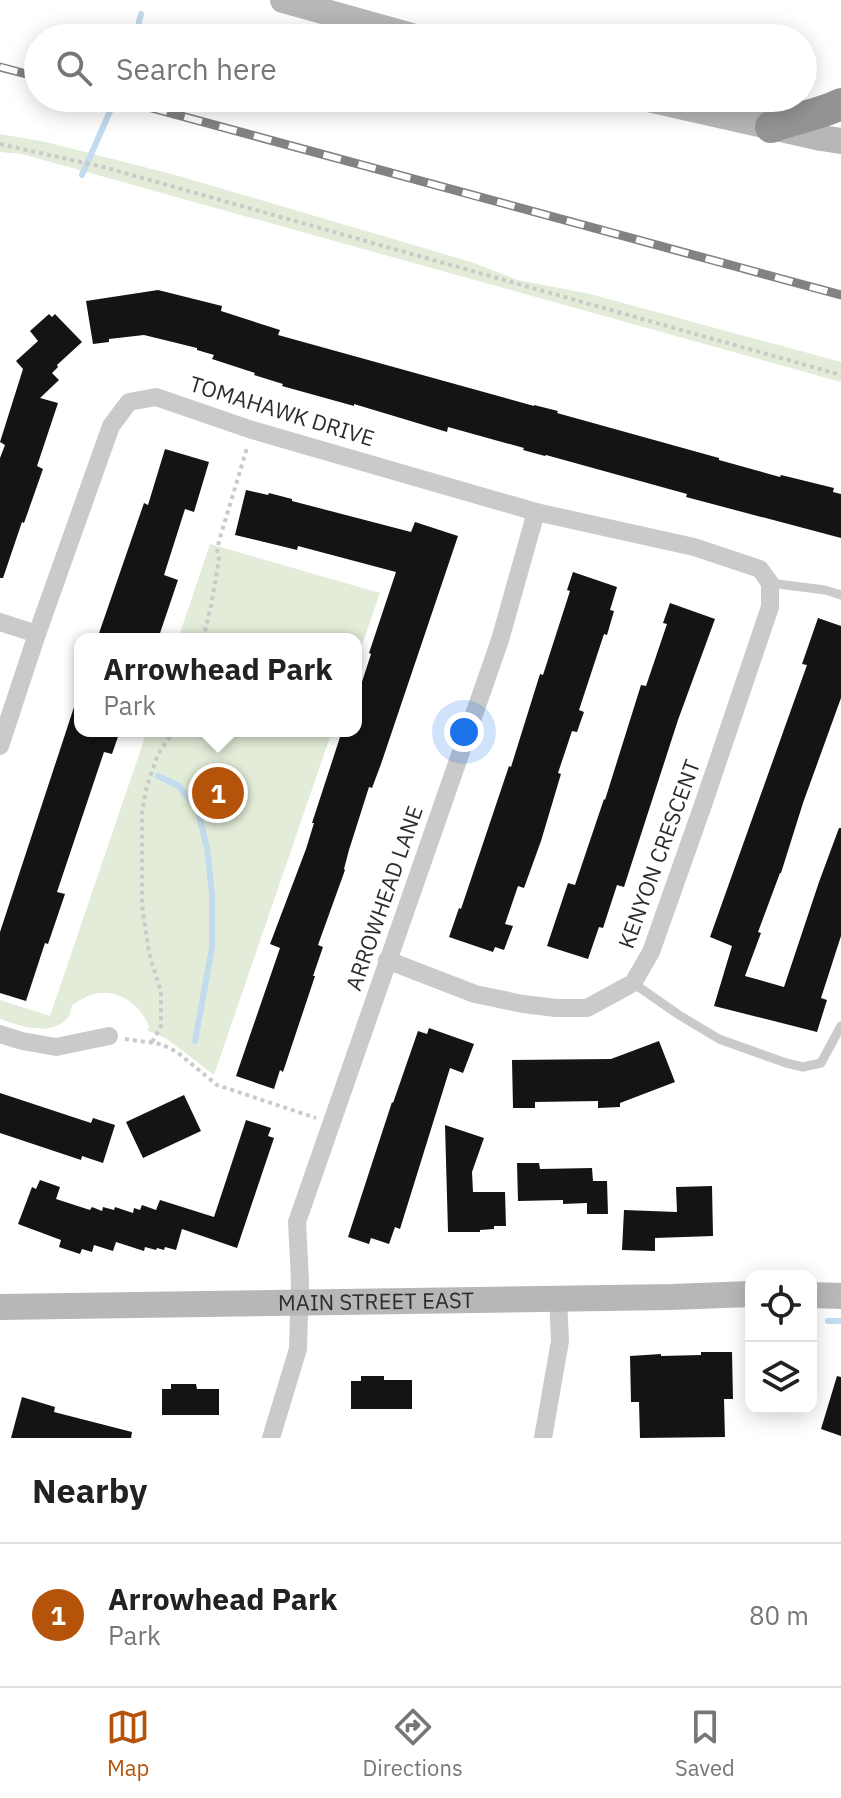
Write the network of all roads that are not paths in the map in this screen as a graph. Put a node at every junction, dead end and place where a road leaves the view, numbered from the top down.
1 (283, 0) edge
2 (369, 24) edge
3 (841, 104) edge
4 (705, 112) edge
5 (771, 127) junction
6 (841, 141) edge
7 (536, 512) junction
8 (770, 583) junction
9 (841, 595) edge
10 (0, 622) edge
11 (37, 634) junction
12 (0, 746) edge
13 (387, 960) junction
14 (633, 983) junction
15 (841, 1026) edge
16 (0, 1034) edge
17 (109, 1036) road end
18 (745, 1294) edge
19 (817, 1295) edge
20 (841, 1296) edge
21 (558, 1298) junction
22 (299, 1303) junction
23 (1, 1311) edge
24 (271, 1438) edge
25 (543, 1438) edge

1 - 2 main road
3 - 5 highway
4 - 5 main road
5 - 6 main road
7 - 8 street, TOMAHAWK DRIVE
7 - 11 street, TOMAHAWK DRIVE
7 - 13 street, ARROWHEAD LANE
8 - 9 lane
8 - 14 street, KENYON CRESCENT
10 - 11 street
11 - 12 street, TOMAHAWK DRIVE
13 - 14 street, KENYON CRESCENT
13 - 22 street, ARROWHEAD LANE
14 - 15 lane
16 - 17 street
18 - 21 main road, MAIN STREET EAST
19 - 20 main road
21 - 22 main road, MAIN STREET EAST
21 - 25 street
22 - 23 main road, MAIN STREET EAST
22 - 24 street, ARROWHEAD LANE

